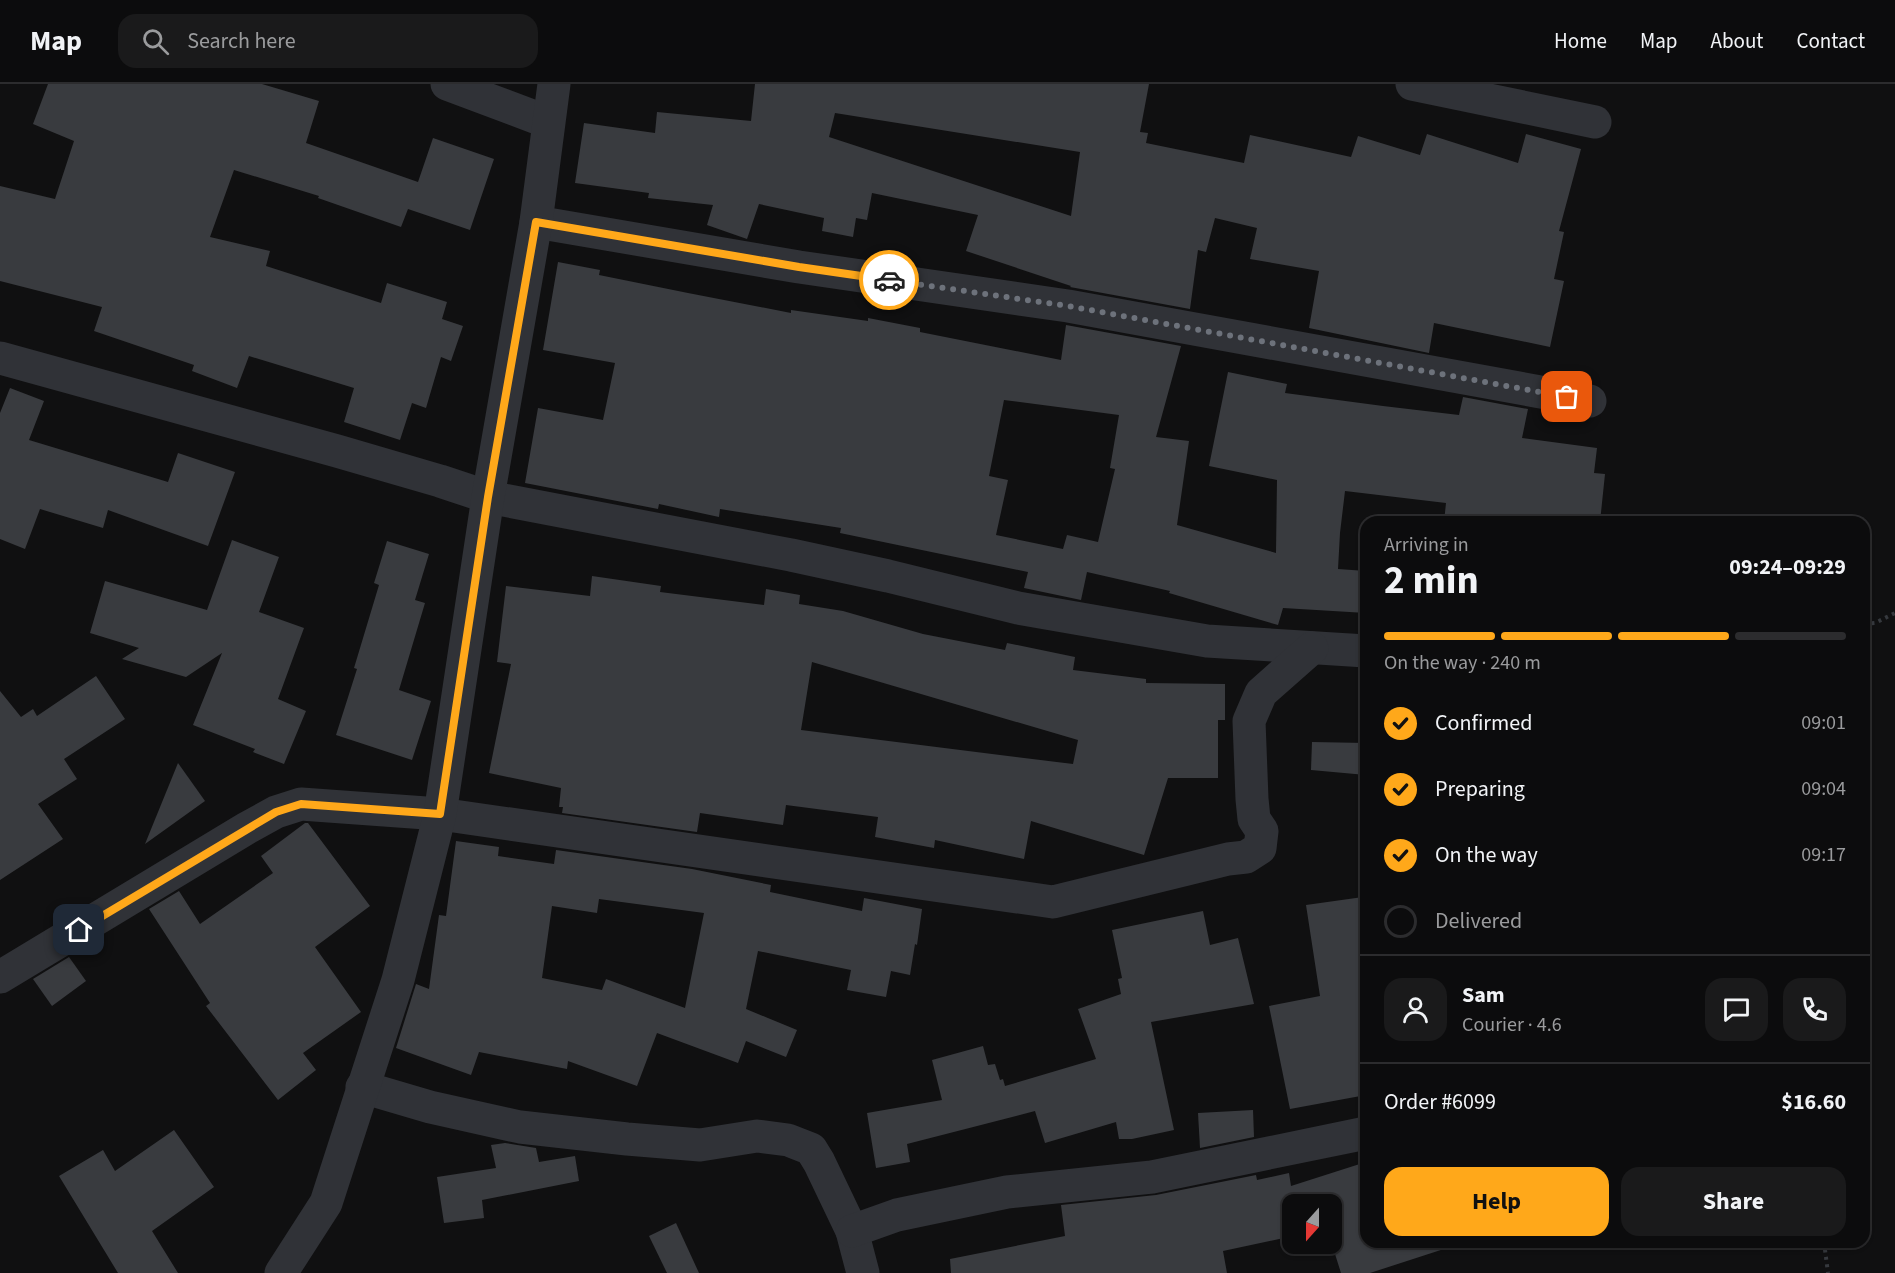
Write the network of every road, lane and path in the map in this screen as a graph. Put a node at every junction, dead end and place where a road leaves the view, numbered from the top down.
1 (447, 84) edge
2 (554, 84) edge
3 (1412, 84) edge
4 (548, 122) junction
5 (1595, 122) dead end
6 (536, 222) junction
7 (1, 362) edge
8 (1590, 401) dead end
9 (488, 497) junction
10 (1895, 613) edge
11 (1870, 623) edge
12 (1312, 648) junction
13 (1360, 651) edge
14 (440, 814) junction
15 (0, 977) edge
16 (362, 1087) junction
17 (1360, 1134) edge
18 (852, 1232) junction
19 (1825, 1248) edge
20 (281, 1273) edge
21 (863, 1273) edge
22 (1828, 1273) edge

1 - 4 street
2 - 4 street
3 - 5 street
4 - 6 street
6 - 8 street
6 - 9 street
7 - 9 street
9 - 12 street
9 - 14 street
10 - 11 path
12 - 13 street
12 - 14 street
14 - 15 street
14 - 16 street
16 - 18 street
16 - 20 street
17 - 18 street
18 - 21 street
19 - 22 path

